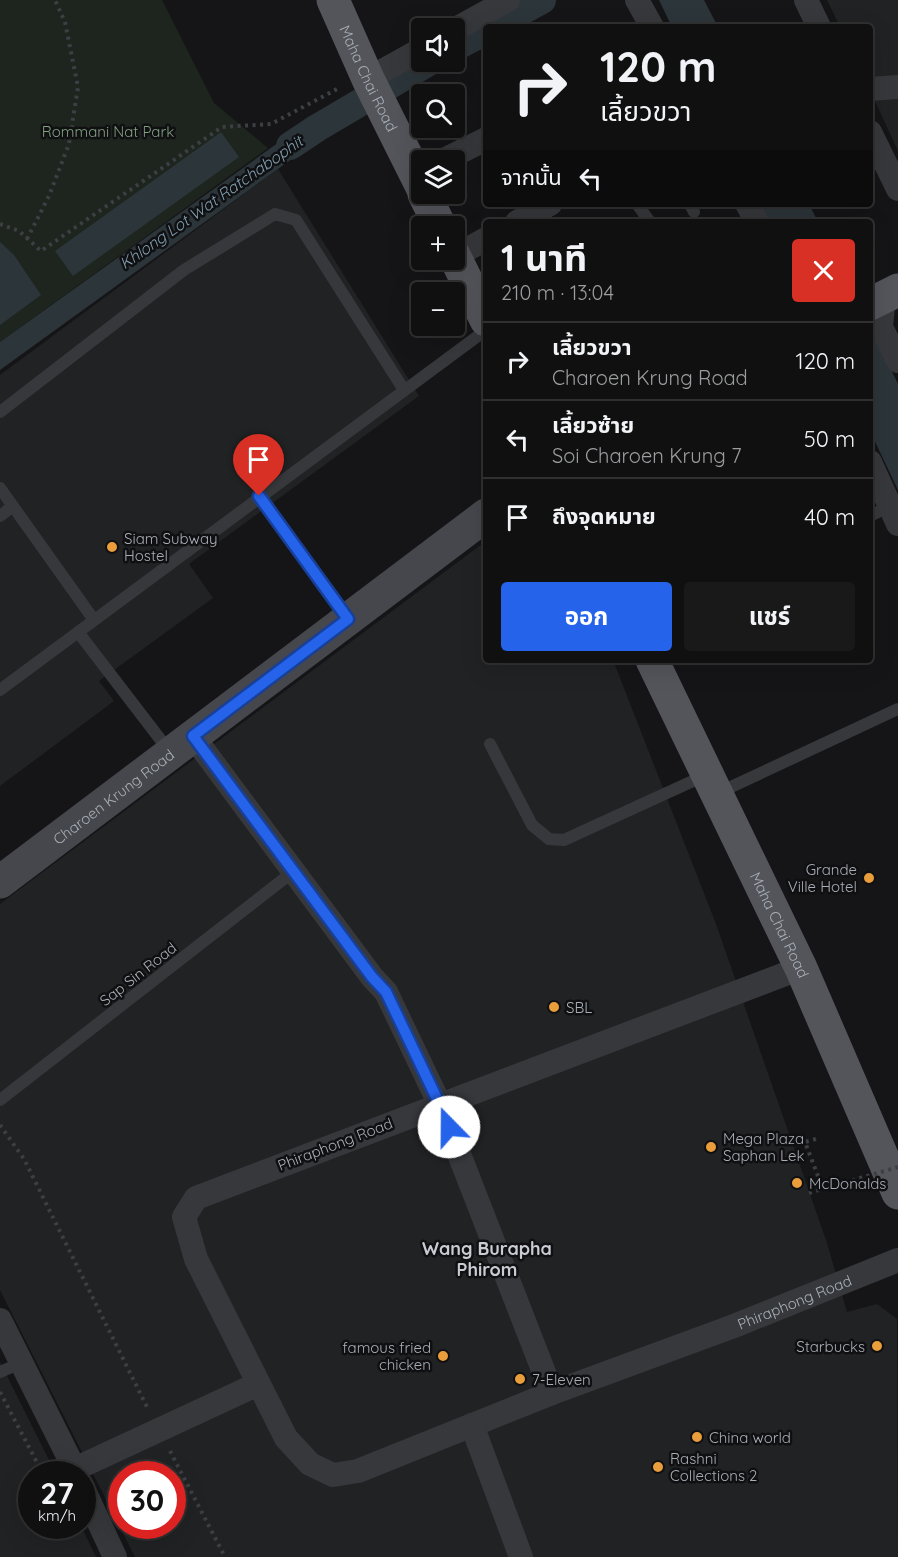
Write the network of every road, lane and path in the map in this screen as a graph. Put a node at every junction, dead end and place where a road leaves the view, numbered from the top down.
1 (55, 0) edge
2 (333, 0) edge
3 (508, 0) edge
4 (637, 0) edge
5 (806, 0) edge
6 (465, 24) edge
7 (650, 24) edge
8 (818, 24) edge
9 (411, 56) edge
10 (370, 82) junction
11 (898, 87) edge
12 (873, 89) edge
13 (873, 138) edge
14 (483, 140) edge
15 (464, 150) edge
16 (411, 163) edge
17 (898, 189) edge
18 (544, 207) edge
19 (522, 219) edge
20 (0, 224) edge
21 (27, 239) junction
22 (483, 241) edge
23 (465, 251) edge
24 (462, 270) edge
25 (884, 297) edge
26 (483, 314) edge
27 (483, 332) edge
28 (898, 360) edge
29 (404, 390) junction
30 (0, 412) edge
31 (873, 472) edge
32 (0, 488) edge
33 (259, 496) junction
34 (13, 506) junction
35 (886, 515) edge
36 (0, 516) edge
37 (483, 517) edge
38 (348, 619) junction
39 (94, 620) junction
40 (78, 632) junction
41 (653, 663) edge
42 (0, 690) edge
43 (898, 710) edge
44 (490, 744) dead end
45 (182, 745) junction
46 (712, 784) junction
47 (294, 871) junction
48 (0, 882) edge
49 (801, 968) junction
50 (0, 1100) edge
51 (440, 1105) junction
52 (0, 1125) edge
53 (816, 1139) dead end
54 (898, 1167) edge
55 (823, 1189) junction
56 (809, 1193) dead end
57 (898, 1193) edge
58 (898, 1260) edge
59 (0, 1320) edge
60 (11, 1367) edge
61 (258, 1384) junction
62 (0, 1392) edge
63 (552, 1393) junction
64 (472, 1425) junction
65 (159, 1430) junction
66 (36, 1461) edge
67 (68, 1461) edge
68 (96, 1467) edge
69 (96, 1516) edge
70 (115, 1557) edge
71 (225, 1557) edge
72 (521, 1557) edge

1 - 21 path
2 - 10 main road, Maha Chai Road
3 - 6 street
4 - 7 street
5 - 8 street
9 - 10 street
10 - 16 main road, Maha Chai Road
10 - 21 path
11 - 12 street
13 - 17 street
14 - 15 street
18 - 19 street
20 - 21 path
22 - 23 street
24 - 26 main road
25 - 28 street
27 - 29 lane
29 - 30 lane
29 - 33 lane
31 - 35 street
32 - 34 lane
33 - 38 lane
33 - 39 lane
34 - 36 lane
34 - 39 lane
37 - 38 main road, Charoen Krung Road
38 - 45 main road, Charoen Krung Road
39 - 40 lane
40 - 42 lane
40 - 45 lane
41 - 46 main road, Maha Chai Road
43 - 46 lane
44 - 46 lane
45 - 47 street
45 - 48 main road, Charoen Krung Road
46 - 49 main road, Maha Chai Road
47 - 50 lane, Sap Sin Road
47 - 51 street
49 - 51 street, Phiraphong Road
49 - 57 main road, Maha Chai Road
51 - 61 street, Phiraphong Road
51 - 63 street
52 - 65 path
53 - 55 path
54 - 55 path, bridge
55 - 56 path, bridge
58 - 63 street, Phiraphong Road
59 - 60 street
60 - 67 street
61 - 64 street, Phiraphong Road
61 - 65 street
62 - 66 path
63 - 64 street, Phiraphong Road
64 - 72 street
65 - 68 street
65 - 71 path
69 - 70 street

